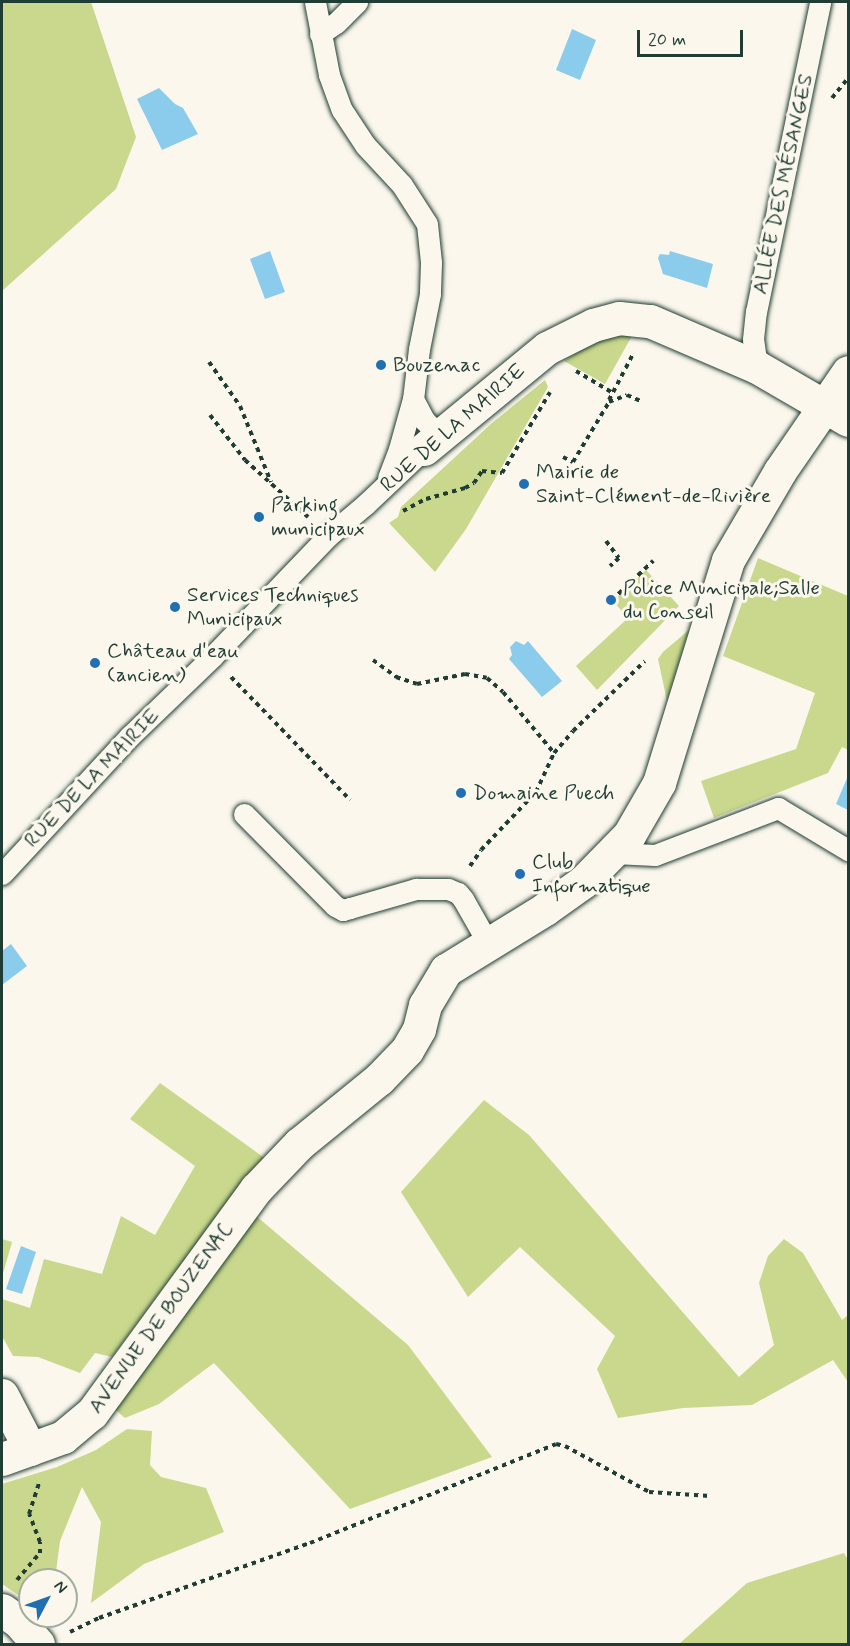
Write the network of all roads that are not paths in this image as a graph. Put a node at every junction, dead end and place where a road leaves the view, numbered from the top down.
1 (315, 2) edge
2 (357, 2) edge
3 (820, 2) edge
4 (320, 34) junction
5 (757, 367) junction
6 (849, 372) edge
7 (413, 399) junction
8 (836, 413) edge
9 (431, 442) junction
10 (384, 487) junction
11 (244, 814) dead end
12 (849, 850) edge
13 (614, 853) junction
14 (2, 874) edge
15 (488, 943) junction
16 (2, 1395) edge
17 (16, 1454) edge
18 (2, 1620) edge
19 (51, 1641) edge
20 (11, 1644) edge

1 - 4 lane
2 - 4 lane
3 - 5 lane, ALLÉE DES MÉSANGES
4 - 7 lane
5 - 8 street, RUE DE LA MAIRIE
5 - 9 street, RUE DE LA MAIRIE
6 - 8 street
7 - 9 lane
7 - 10 lane
8 - 13 street
9 - 10 lane, RUE DE LA MAIRIE
10 - 14 lane, RUE DE LA MAIRIE
11 - 15 lane
12 - 13 lane
13 - 15 street
15 - 17 street, AVENUE DE BOUZENAC
16 - 17 street
18 - 19 street
18 - 20 street

